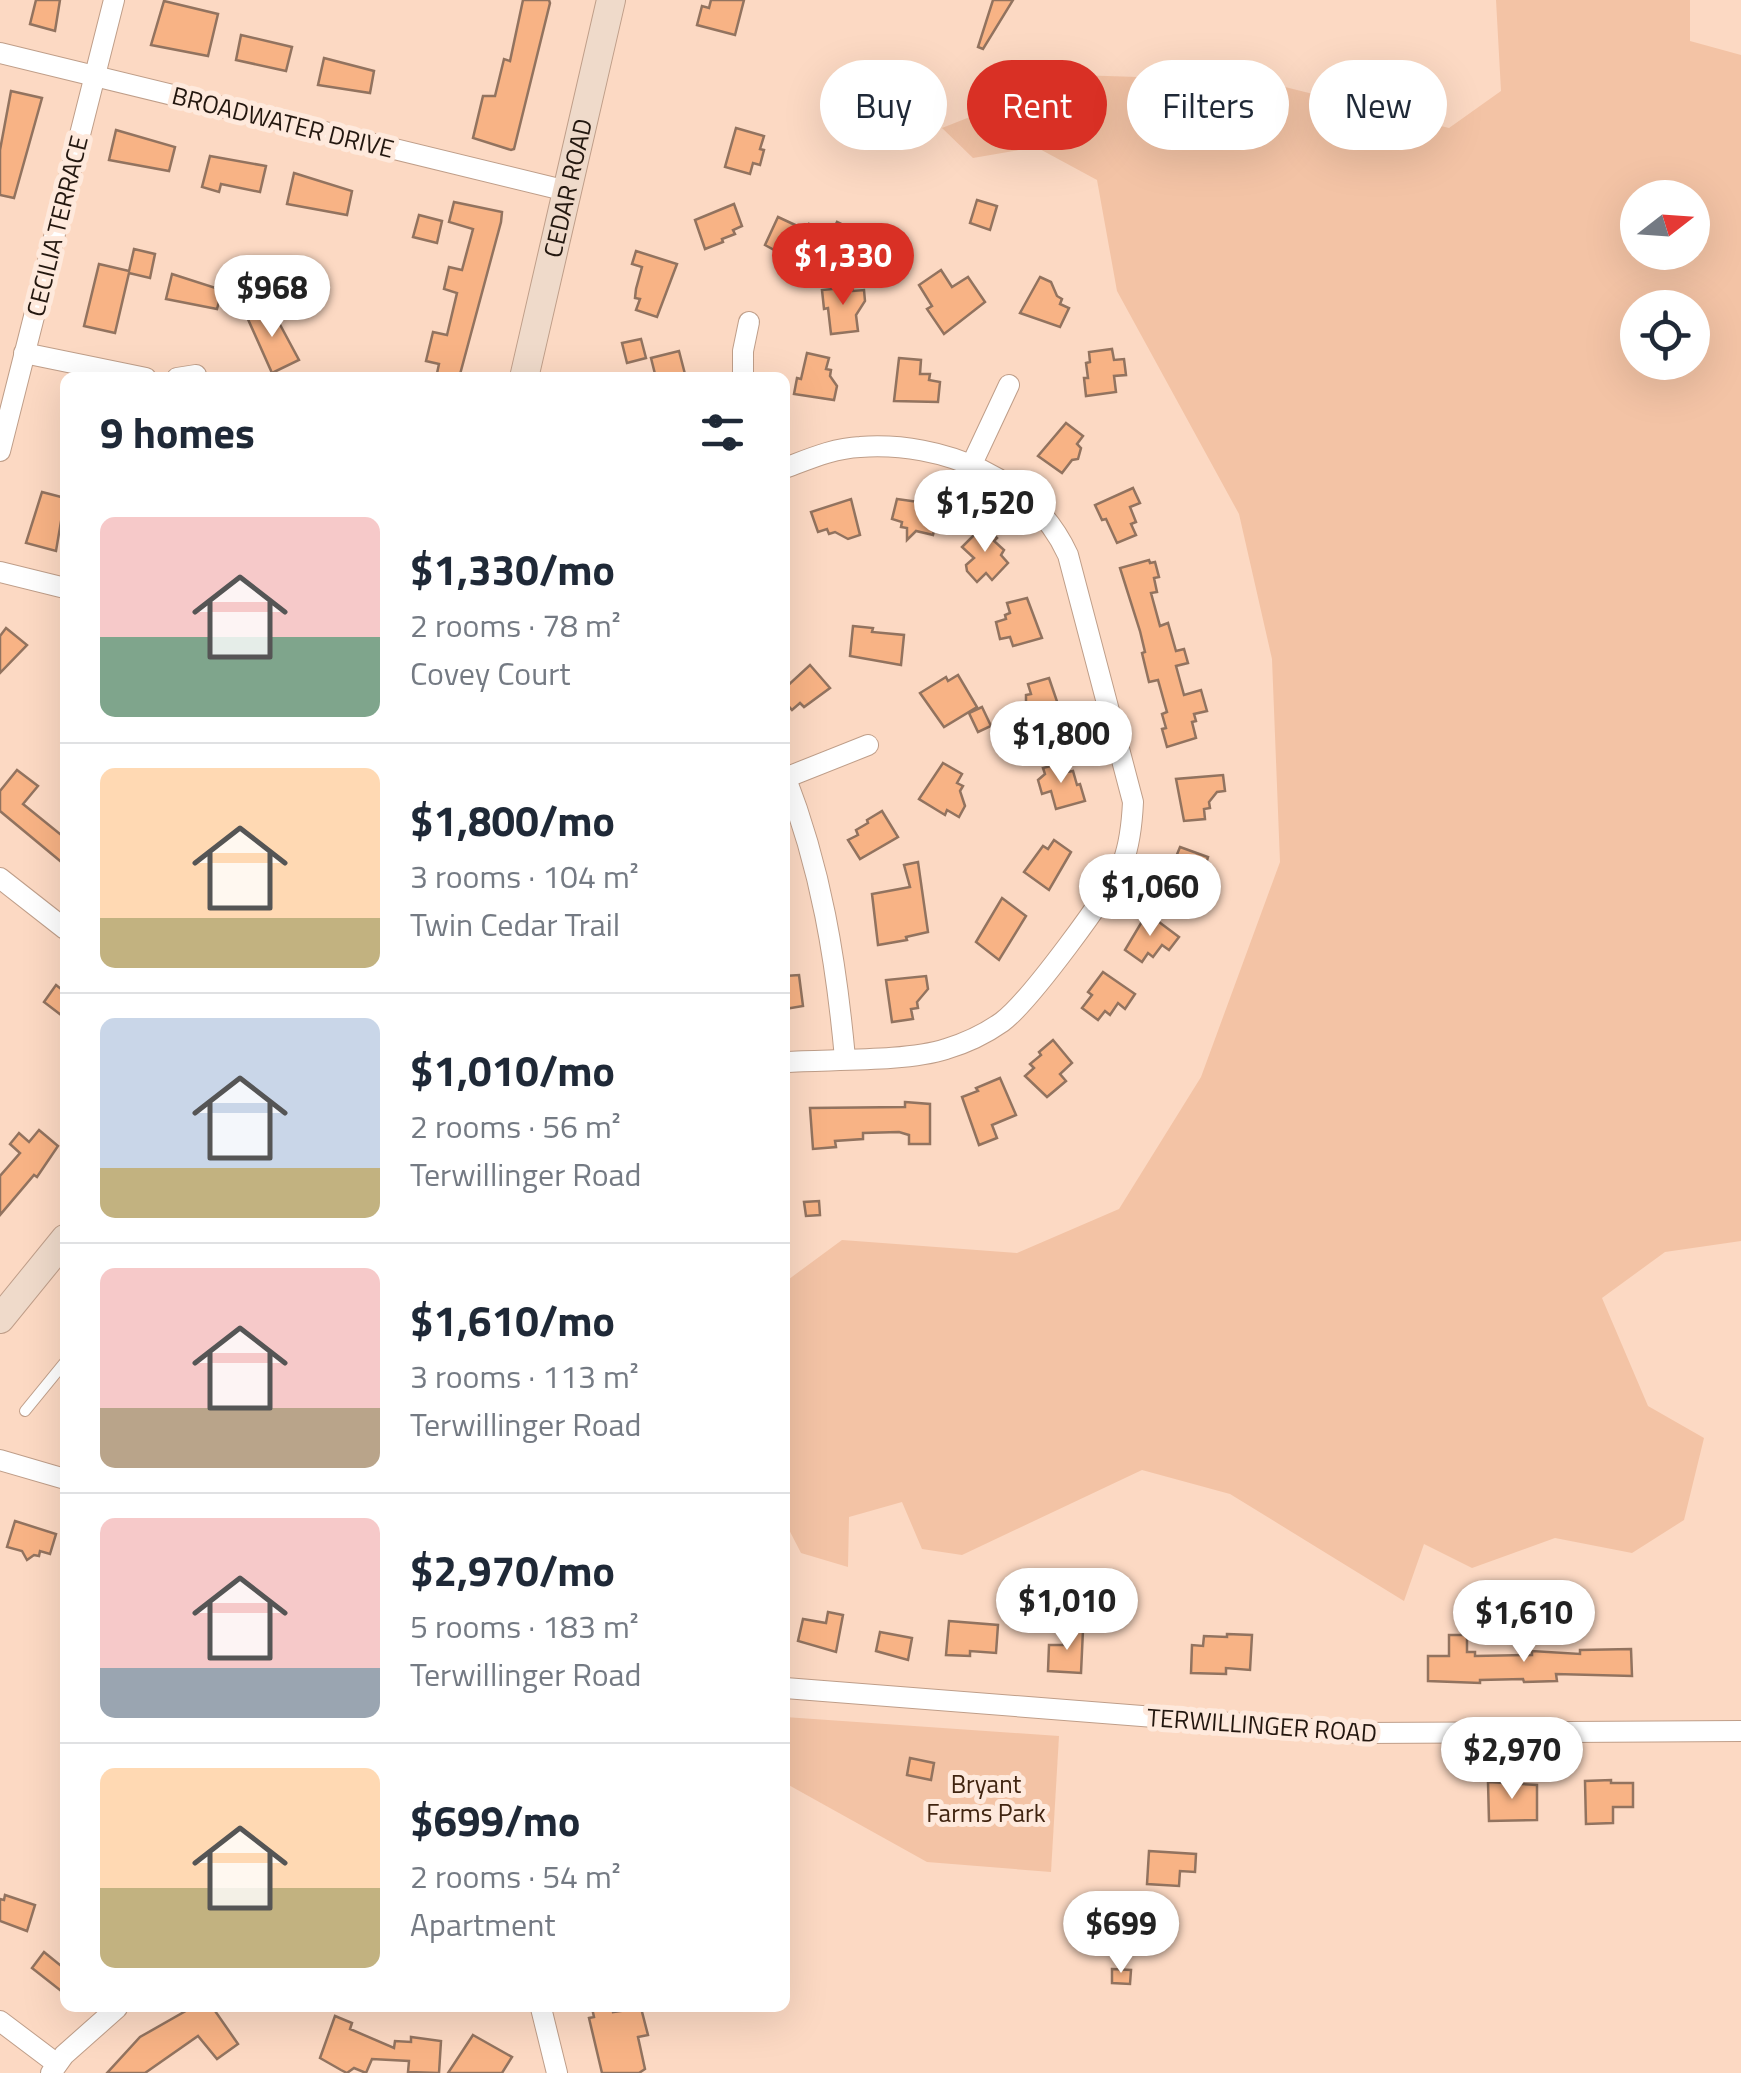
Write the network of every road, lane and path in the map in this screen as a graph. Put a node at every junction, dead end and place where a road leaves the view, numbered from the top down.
1 (114, 0) edge
2 (611, 0) edge
3 (0, 53) edge
4 (95, 76) junction
5 (567, 190) junction
6 (749, 322) dead end
7 (24, 353) junction
8 (117, 372) edge
9 (525, 372) edge
10 (743, 372) edge
11 (1010, 386) dead end
12 (0, 451) edge
13 (790, 466) edge
14 (971, 466) junction
15 (0, 572) edge
16 (60, 587) edge
17 (868, 744) dead end
18 (790, 775) edge
19 (790, 791) edge
20 (0, 878) edge
21 (60, 925) edge
22 (844, 1058) junction
23 (790, 1062) edge
24 (60, 1245) edge
25 (0, 1319) edge
26 (60, 1368) edge
27 (24, 1411) dead end
28 (0, 1460) edge
29 (60, 1478) edge
30 (790, 1688) edge
31 (1741, 1731) edge
32 (111, 2012) edge
33 (542, 2012) edge
34 (0, 2021) edge
35 (54, 2069) edge
36 (557, 2073) edge

1 - 4 street, CECILIA TERRACE
2 - 5 street, CEDAR ROAD
3 - 4 street, BROADWATER DRIVE
4 - 5 street, BROADWATER DRIVE
4 - 7 street, CECILIA TERRACE
5 - 9 street, CEDAR ROAD
6 - 10 street
7 - 8 street
7 - 12 street, CECILIA TERRACE
11 - 14 street
13 - 14 street
14 - 22 street
15 - 16 street
17 - 18 street
19 - 22 street
20 - 21 street
22 - 23 street
24 - 25 street
26 - 27 lane
28 - 29 street
30 - 31 street, TERWILLINGER ROAD
32 - 35 street
33 - 36 street
34 - 35 street

